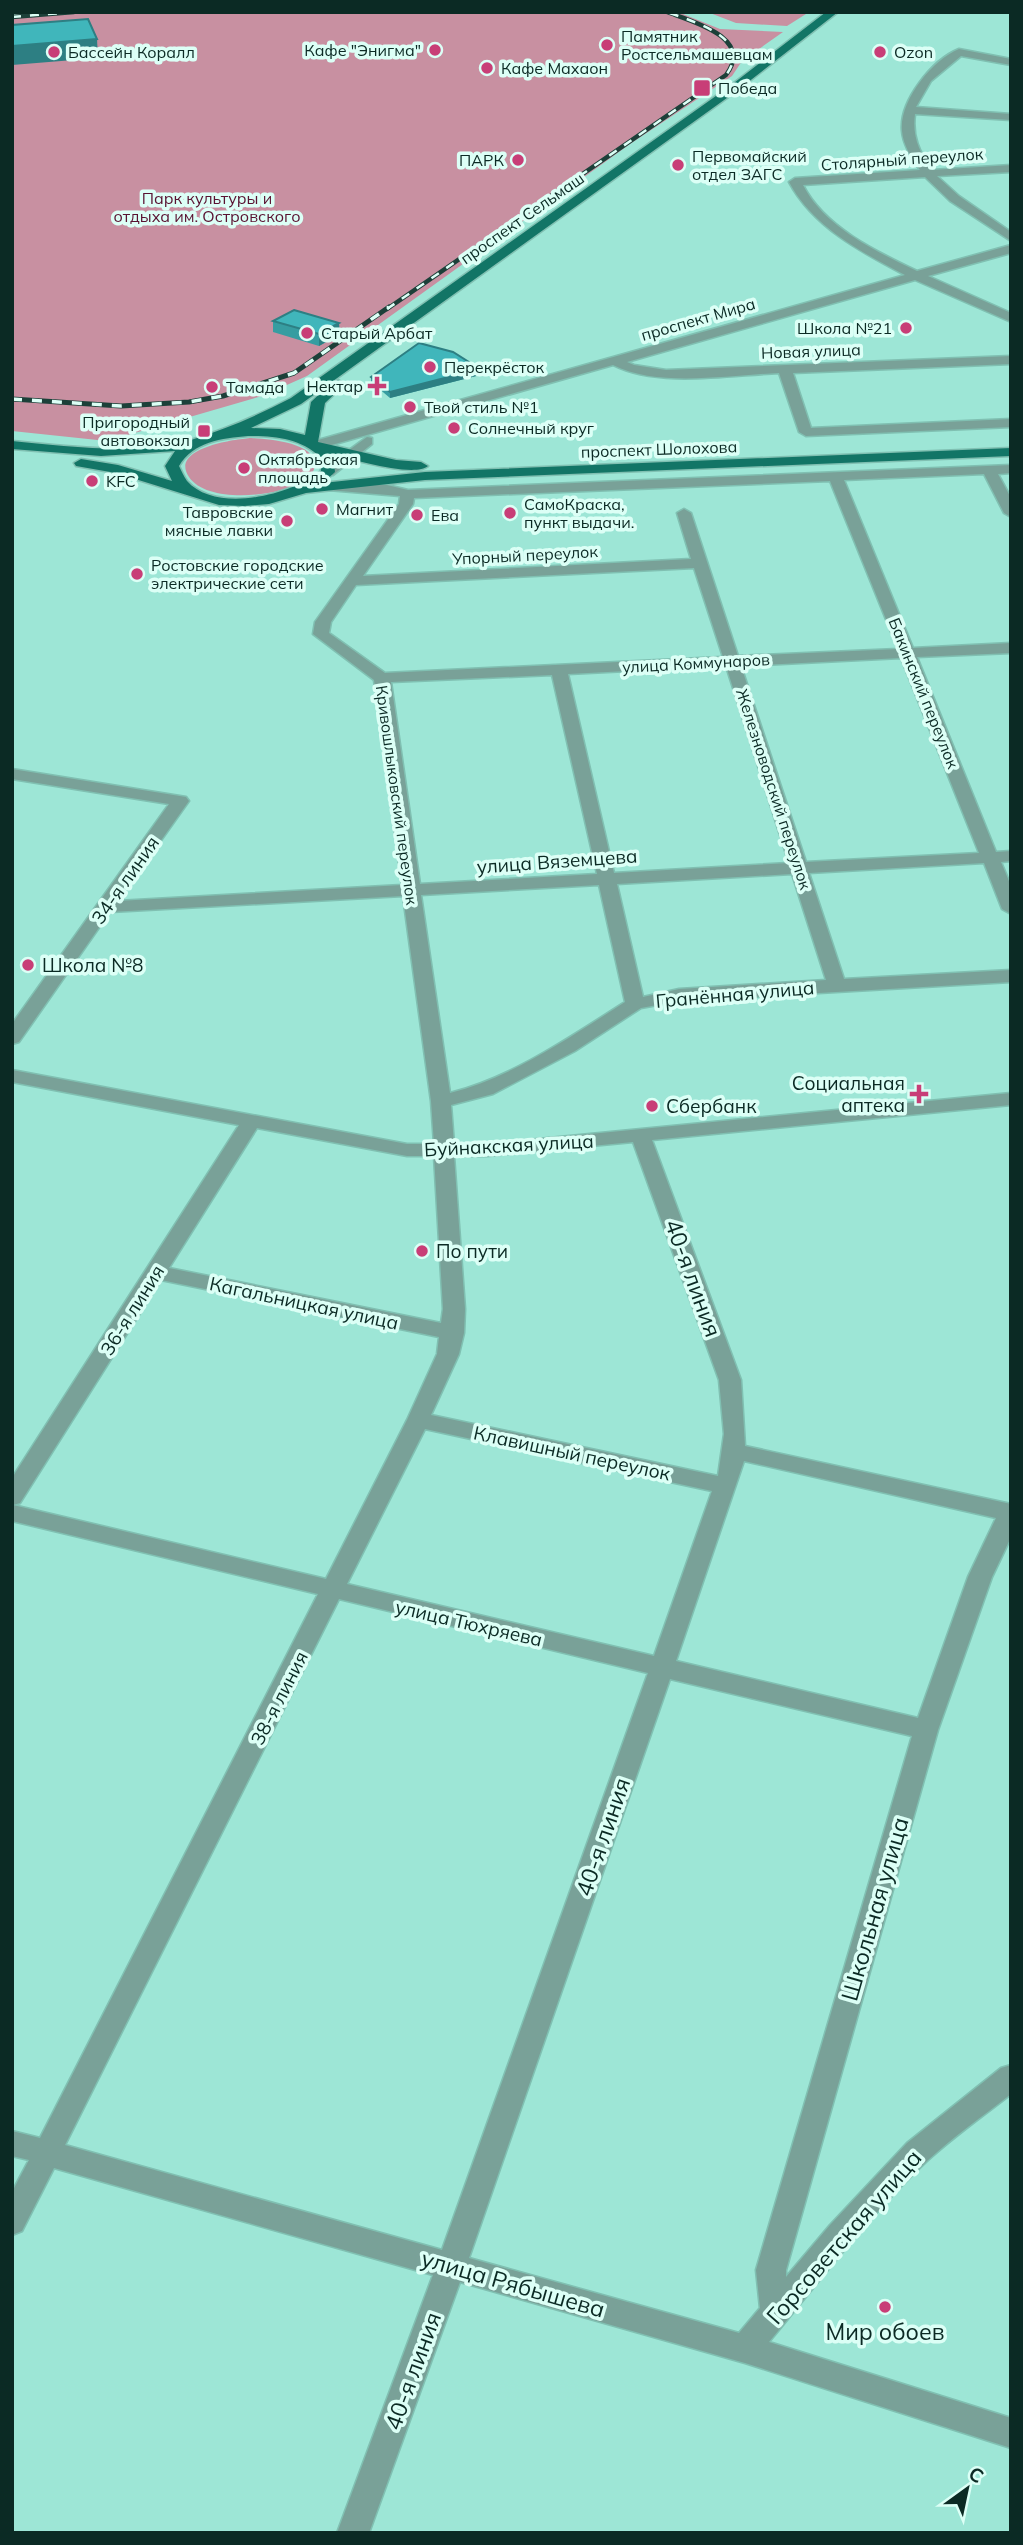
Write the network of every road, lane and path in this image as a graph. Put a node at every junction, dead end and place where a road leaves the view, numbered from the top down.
1 (833, 12) edge
2 (844, 12) edge
3 (1011, 62) edge
4 (909, 110) junction
5 (1011, 117) edge
6 (1011, 168) edge
7 (926, 173) junction
8 (1011, 237) edge
9 (1011, 249) edge
10 (917, 275) junction
11 (1011, 318) edge
12 (1011, 360) edge
13 (615, 361) junction
14 (785, 370) junction
15 (1011, 423) edge
16 (396, 424) junction
17 (221, 435) junction
18 (1011, 443) edge
19 (195, 444) junction
20 (12, 445) edge
21 (315, 445) junction
22 (1011, 452) edge
23 (348, 455) junction
24 (12, 456) edge
25 (1011, 469) edge
26 (989, 470) junction
27 (422, 476) junction
28 (836, 477) junction
29 (328, 479) junction
30 (190, 491) junction
31 (413, 493) junction
32 (684, 513) dead end
33 (1011, 513) edge
34 (700, 563) junction
35 (351, 581) junction
36 (1011, 648) edge
37 (909, 652) junction
38 (732, 661) junction
39 (559, 669) junction
40 (382, 678) junction
41 (12, 774) edge
42 (1011, 856) edge
43 (988, 858) junction
44 (800, 868) junction
45 (608, 878) junction
46 (409, 891) junction
47 (107, 907) junction
48 (1011, 909) edge
49 (1011, 976) edge
50 (837, 985) junction
51 (635, 1004) junction
52 (12, 1038) edge
53 (12, 1076) edge
54 (1011, 1099) edge
55 (441, 1101) junction
56 (251, 1122) junction
57 (641, 1136) junction
58 (443, 1150) junction
59 (155, 1272) junction
60 (453, 1333) junction
61 (418, 1420) junction
62 (733, 1451) junction
63 (726, 1486) junction
64 (12, 1497) edge
65 (12, 1513) edge
66 (1010, 1513) edge
67 (1003, 1550) edge
68 (334, 1590) junction
69 (662, 1669) junction
70 (926, 1730) junction
71 (1011, 2077) edge
72 (12, 2143) edge
73 (47, 2154) junction
74 (12, 2222) edge
75 (452, 2266) junction
76 (776, 2315) junction
77 (745, 2349) junction
78 (1011, 2432) edge
79 (353, 2533) edge

1 - 17 main road, проспект Сельмаш
2 - 21 main road, проспект Сельмаш
3 - 4 street
4 - 5 street
4 - 7 street
6 - 7 street, Столярный переулок
7 - 8 street
7 - 10 street, Столярный переулок
9 - 10 street, проспект Мира
10 - 11 street
10 - 13 street, проспект Мира
12 - 14 street, Новая улица
13 - 14 street, Новая улица
13 - 16 street, проспект Мира
14 - 15 street
16 - 21 street, проспект Мира
16 - 23 street, проспект Мира
17 - 19 main road
17 - 21 main road
18 - 23 main road, проспект Шолохова
19 - 20 main road
19 - 30 main road
21 - 23 main road, проспект Шолохова
21 - 29 main road
22 - 27 main road, проспект Шолохова
23 - 29 street, проспект Мира
24 - 30 main road
25 - 26 street
26 - 28 street
26 - 33 street
27 - 29 main road, проспект Шолохова
27 - 31 street, Кривошлыковский переулок
28 - 31 street
28 - 37 street, Бакинский переулок
29 - 30 main road, проспект Шолохова
29 - 31 street
31 - 35 street, Кривошлыковский переулок
32 - 34 street, Железноводский переулок
34 - 35 street, Упорный переулок
34 - 38 street, Железноводский переулок
35 - 40 street, Кривошлыковский переулок
36 - 37 street, улица Коммунаров
37 - 38 street, улица Коммунаров
37 - 43 street, Бакинский переулок
38 - 39 street, улица Коммунаров
38 - 44 street, Железноводский переулок
39 - 40 street, улица Коммунаров
39 - 45 street
40 - 46 street, Кривошлыковский переулок
41 - 47 street, 34-я линия
42 - 43 street, улица Вяземцева
43 - 44 street, улица Вяземцева
43 - 48 street, Бакинский переулок
44 - 45 street, улица Вяземцева
44 - 50 street, Железноводский переулок
45 - 46 street, улица Вяземцева
45 - 51 street
46 - 47 street, улица Вяземцева
46 - 55 street, Кривошлыковский переулок
47 - 52 street, 34-я линия
49 - 50 street, Гранённая улица
50 - 51 street, Гранённая улица
51 - 55 street, Гранённая улица
53 - 56 street, Буйнакская улица
54 - 57 street, Буйнакская улица
55 - 58 street, Кривошлыковский переулок
56 - 58 street, Буйнакская улица
56 - 59 street, 36-я линия
57 - 58 street, Буйнакская улица
57 - 62 street, 40-я линия
58 - 60 street, 38-я линия
59 - 60 street, Кагальницкая улица
59 - 64 street, 36-я линия
60 - 61 street, 38-я линия
61 - 63 street, Клавишный переулок
61 - 68 street, 38-я линия
62 - 63 street, 40-я линия
62 - 66 street
63 - 69 street, 40-я линия
65 - 68 street, улица Тюхряева
66 - 67 street, Школьная улица
67 - 70 street, Школьная улица
68 - 69 street, улица Тюхряева
68 - 73 street, 38-я линия
69 - 70 street, улица Тюхряева
69 - 75 street, 40-я линия
70 - 76 street, Школьная улица
71 - 76 street, Горсоветская улица
72 - 73 street, улица Рябышева
73 - 74 street, 38-я линия
73 - 75 street, улица Рябышева
75 - 77 street, улица Рябышева
75 - 79 street, 40-я линия
76 - 77 street, Горсоветская улица
77 - 78 street, улица Рябышева

